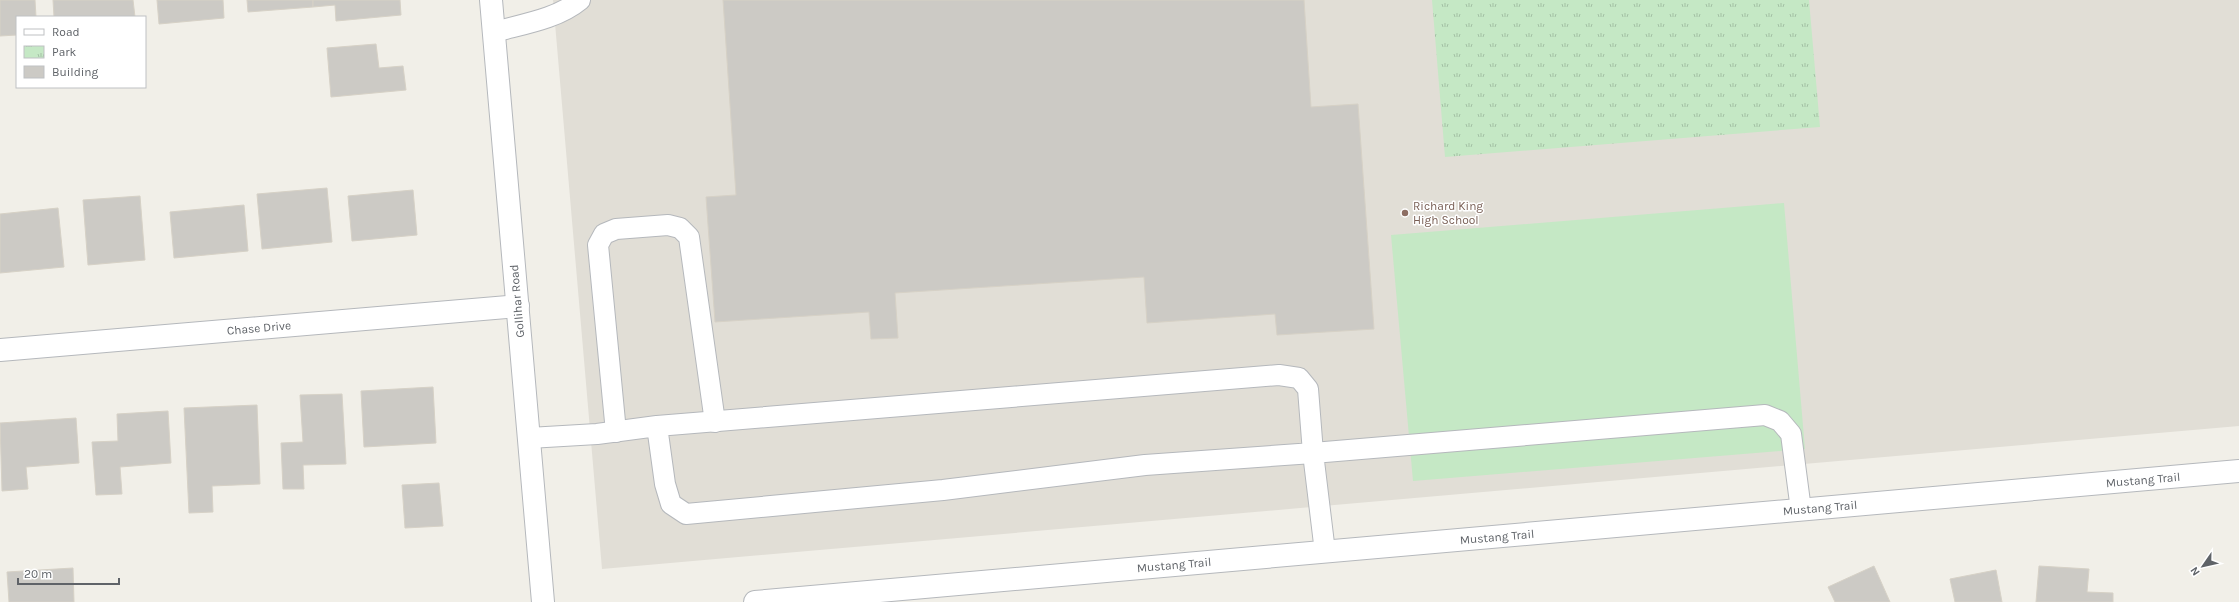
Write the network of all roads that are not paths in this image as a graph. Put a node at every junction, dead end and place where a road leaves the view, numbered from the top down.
1 (491, 0) edge
2 (580, 0) edge
3 (494, 32) junction
4 (518, 306) junction
5 (0, 350) edge
6 (715, 422) junction
7 (657, 426) junction
8 (616, 432) junction
9 (529, 438) junction
10 (1313, 453) junction
11 (2239, 472) edge
12 (1801, 510) junction
13 (1325, 552) junction
14 (543, 602) edge
15 (755, 602) edge

1 - 3 street, Gollihar Road
2 - 3 lane
3 - 4 street, Gollihar Road
4 - 5 street, Chase Drive
4 - 9 street, Gollihar Road
6 - 7 lane
6 - 8 lane
6 - 10 lane
7 - 8 lane
7 - 10 lane
8 - 9 lane
9 - 14 street, Gollihar Road
10 - 12 lane
10 - 13 lane
11 - 12 street, Mustang Trail
12 - 13 street, Mustang Trail
13 - 15 street, Mustang Trail

